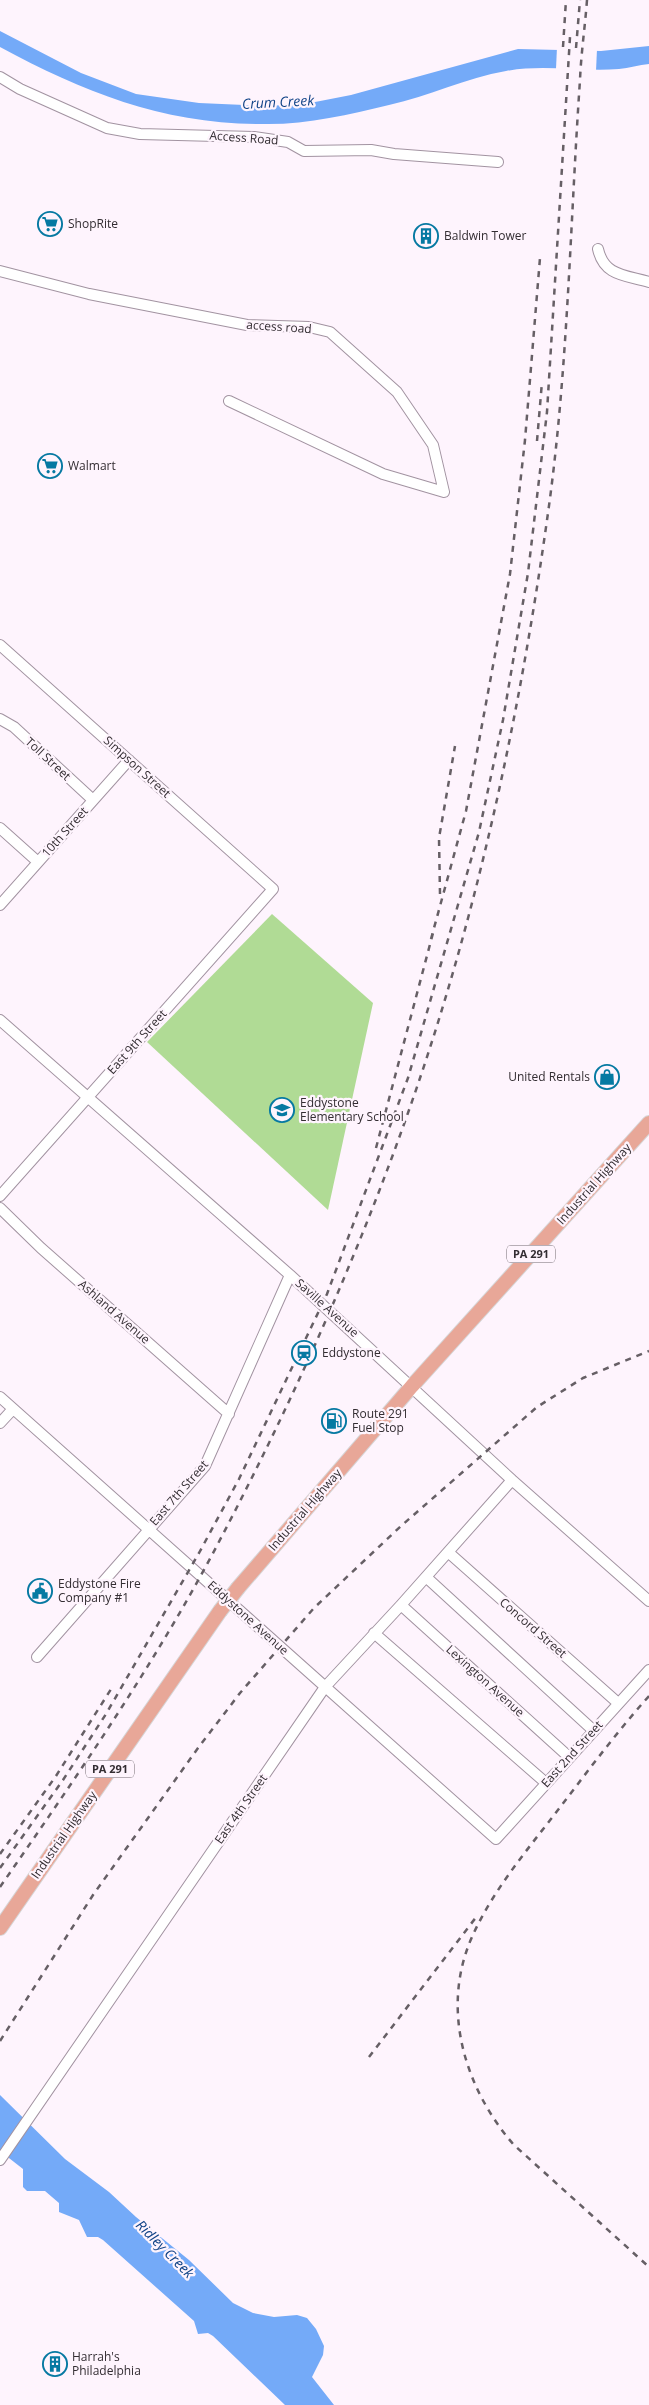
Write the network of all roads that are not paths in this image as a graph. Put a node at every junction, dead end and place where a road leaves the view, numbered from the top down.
1 (0, 78) edge
2 (498, 162) dead end
3 (598, 248) dead end
4 (0, 271) edge
5 (649, 282) edge
6 (229, 401) dead end
7 (0, 644) edge
8 (0, 720) edge
9 (129, 760) junction
10 (93, 800) junction
11 (0, 828) edge
12 (38, 862) junction
13 (273, 889) joint
14 (0, 904) edge
15 (0, 1020) edge
16 (87, 1098) junction
17 (649, 1123) edge
18 (0, 1196) edge
19 (0, 1208) edge
20 (290, 1274) junction
21 (412, 1386) junction
22 (0, 1397) edge
23 (13, 1409) junction
24 (229, 1414) junction
25 (0, 1424) edge
26 (512, 1480) junction
27 (148, 1528) junction
28 (448, 1552) junction
29 (426, 1577) junction
30 (649, 1601) edge
31 (401, 1605) junction
32 (374, 1633) junction
33 (37, 1657) dead end
34 (649, 1670) edge
35 (325, 1687) junction
36 (618, 1702) junction
37 (594, 1731) junction
38 (569, 1757) junction
39 (546, 1783) junction
40 (496, 1839) joint
41 (0, 1928) edge
42 (0, 2160) edge

1 - 2 street, Access Road
3 - 5 street
4 - 6 street, access road
7 - 9 street, Simpson Street
8 - 10 street, Toll Street
9 - 10 street, 10th Street
9 - 13 street, Simpson Street
10 - 12 street, 10th Street
11 - 12 street
12 - 14 street, 10th Street
13 - 16 street, East 9th Street
15 - 16 street, Saville Avenue
16 - 18 street, East 9th Street
16 - 20 street, Saville Avenue
17 - 21 main road, Industrial Highway / PA 291
19 - 24 street, Ashland Avenue
20 - 21 street, Saville Avenue
20 - 24 street, East 7th Street
21 - 26 street, Saville Avenue
21 - 41 main road, Industrial Highway / PA 291, bridge
22 - 23 street, Eddystone Avenue
23 - 25 street
23 - 27 street, Eddystone Avenue
24 - 27 street, East 7th Street
26 - 28 street, East 4th Street
26 - 30 street, Saville Avenue
27 - 33 street, East 7th Street
27 - 35 street, Eddystone Avenue
28 - 29 street, East 4th Street
28 - 36 street, Concord Street
29 - 31 street, East 4th Street
29 - 37 street
31 - 32 street, East 4th Street
31 - 38 street, Lexington Avenue
32 - 35 street, East 4th Street
32 - 39 street
34 - 36 street, East 2nd Street
35 - 40 street, Eddystone Avenue
35 - 42 street, East 4th Street
36 - 37 street, East 2nd Street
37 - 38 street, East 2nd Street
38 - 39 street, East 2nd Street
39 - 40 street, East 2nd Street

